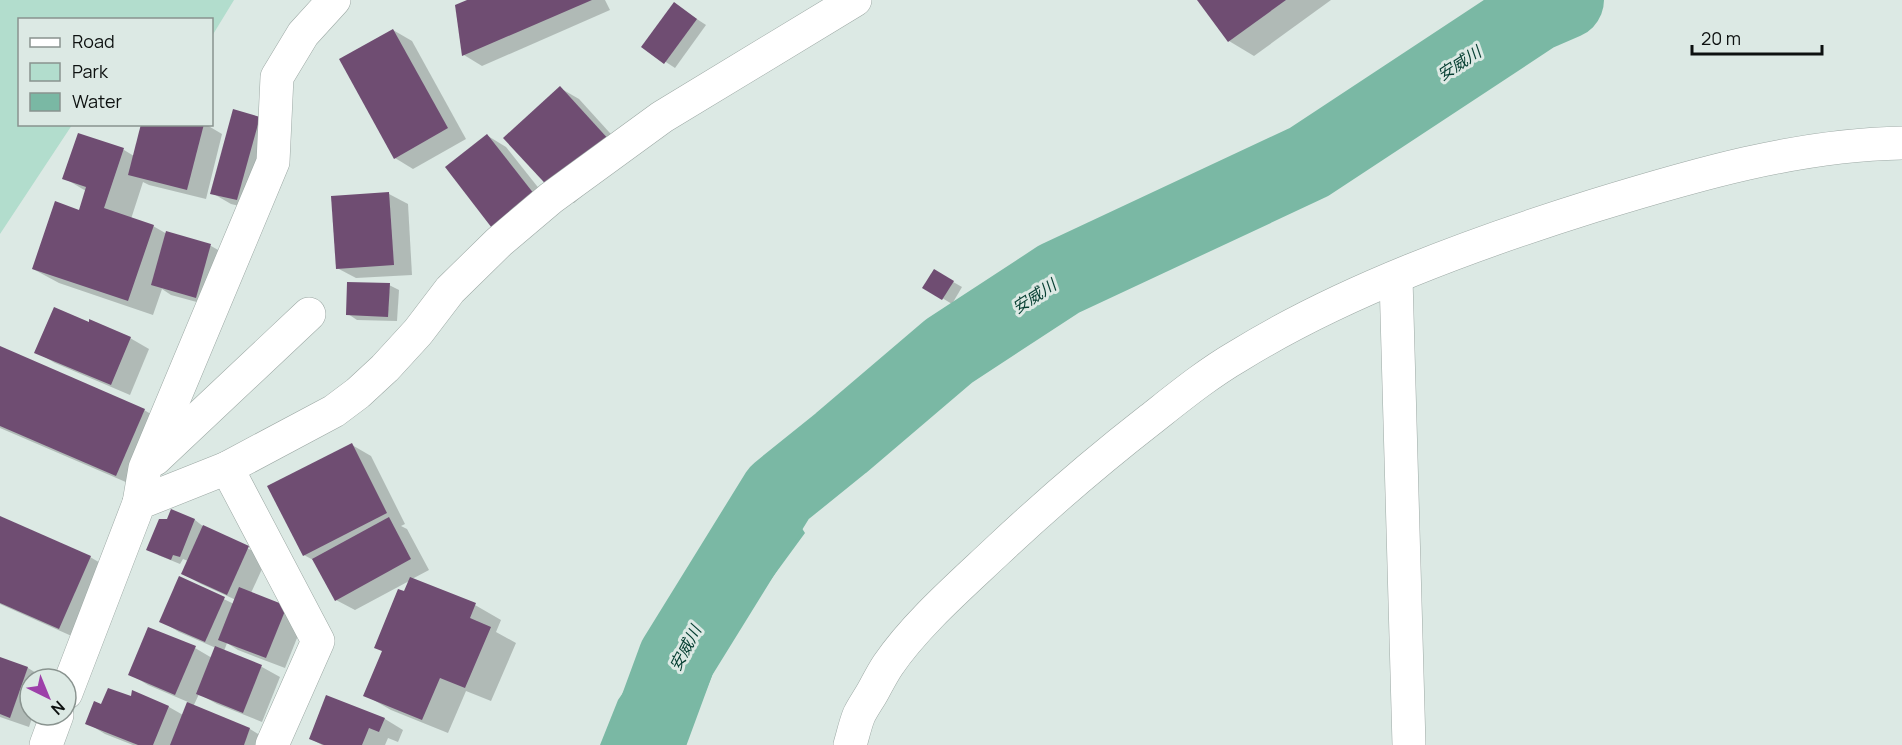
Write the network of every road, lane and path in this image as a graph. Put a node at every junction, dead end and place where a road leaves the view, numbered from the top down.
1 (334, 0) edge
2 (855, 0) edge
3 (1902, 143) edge
4 (1396, 278) junction
5 (309, 314) dead end
6 (145, 468) junction
7 (227, 468) junction
8 (140, 503) junction
9 (76, 667) edge
10 (53, 727) edge
11 (46, 745) edge
12 (272, 745) edge
13 (850, 745) edge
14 (1409, 745) edge

1 - 6 street
2 - 7 street
3 - 4 street
4 - 13 street
4 - 14 street
5 - 6 street
6 - 8 street
7 - 8 street
7 - 12 street
8 - 9 street
10 - 11 street

